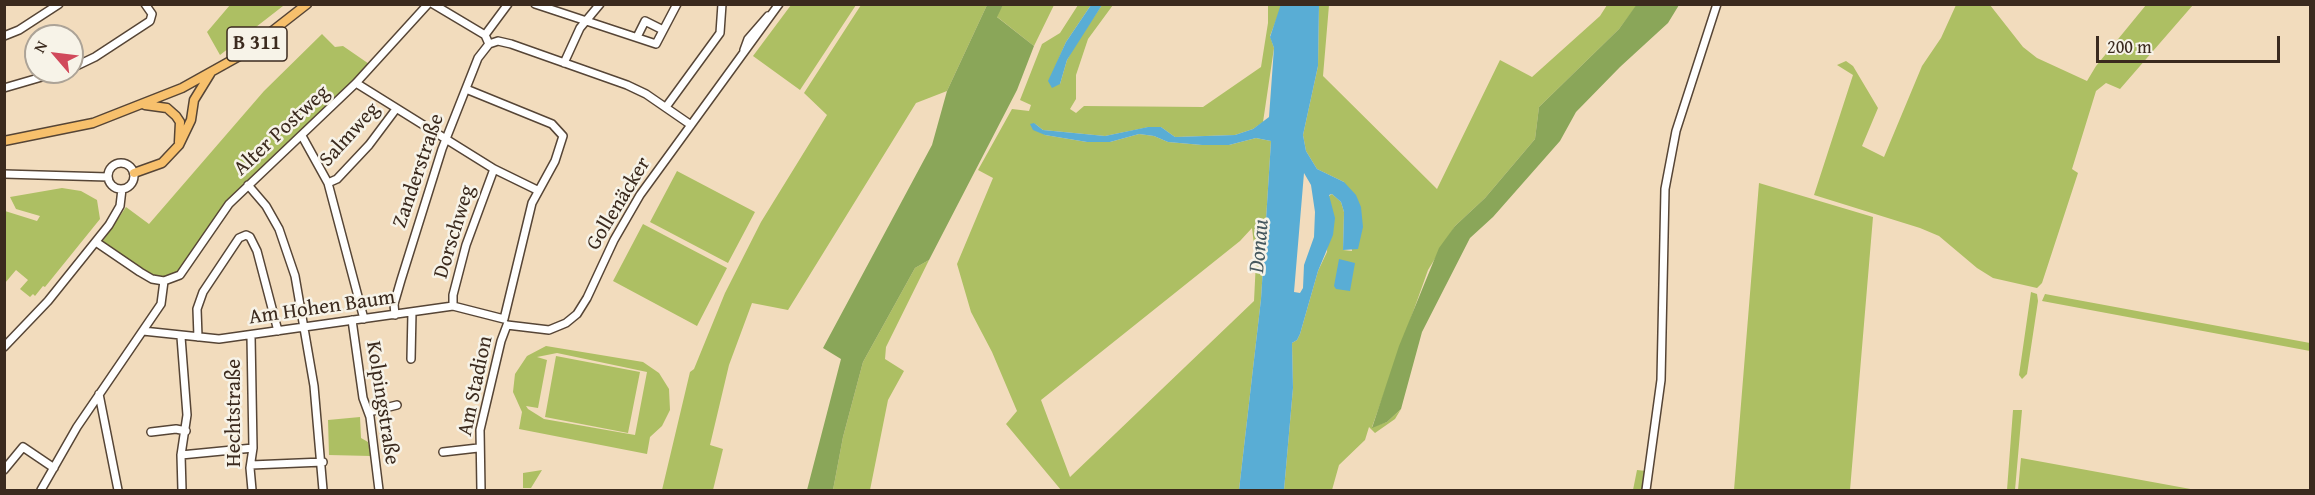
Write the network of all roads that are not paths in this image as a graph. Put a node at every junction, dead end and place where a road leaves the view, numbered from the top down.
1 (59, 4) edge
2 (145, 4) edge
3 (307, 4) edge
4 (428, 4) edge
5 (433, 4) edge
6 (508, 4) edge
7 (535, 4) edge
8 (600, 4) edge
9 (677, 4) edge
10 (722, 4) edge
11 (1717, 4) edge
12 (778, 7) edge
13 (586, 20) junction
14 (663, 30) junction
15 (485, 35) junction
16 (4, 36) edge
17 (637, 37) junction
18 (489, 44) junction
19 (84, 61) edge
20 (564, 63) junction
21 (210, 74) junction
22 (24, 82) edge
23 (356, 83) junction
24 (4, 88) edge
25 (466, 89) junction
26 (144, 105) junction
27 (666, 107) junction
28 (396, 109) junction
29 (691, 125) junction
30 (302, 136) junction
31 (446, 140) junction
32 (4, 141) edge
33 (179, 145) junction
34 (494, 169) junction
35 (134, 173) junction
36 (4, 174) edge
37 (108, 177) junction
38 (328, 183) junction
39 (248, 185) junction
40 (122, 189) junction
41 (537, 190) junction
42 (96, 242) junction
43 (164, 281) junction
44 (453, 306) junction
45 (412, 312) junction
46 (395, 315) junction
47 (364, 319) junction
48 (352, 320) junction
49 (505, 322) junction
50 (304, 327) junction
51 (143, 331) junction
52 (278, 331) junction
53 (251, 336) junction
54 (181, 337) junction
55 (198, 337) junction
56 (4, 347) edge
57 (411, 359) dead end
58 (99, 394) junction
59 (397, 405) dead end
60 (369, 412) junction
61 (186, 430) junction
62 (151, 432) dead end
63 (254, 448) junction
64 (478, 448) junction
65 (443, 452) dead end
66 (182, 455) junction
67 (322, 462) junction
68 (251, 465) junction
69 (54, 468) junction
70 (4, 470) edge
71 (41, 490) edge
72 (118, 490) edge
73 (182, 490) edge
74 (252, 490) edge
75 (323, 490) edge
76 (379, 490) edge
77 (481, 490) edge
78 (1646, 490) edge

1 - 16 street
2 - 19 street
3 - 21 main road, B 311
4 - 23 street, Alter Postweg
5 - 15 street
6 - 15 street
7 - 13 street
8 - 13 street
9 - 14 street
10 - 27 street
11 - 78 street
12 - 29 street, Gollenäcker
13 - 17 street
13 - 20 street
14 - 17 street
14 - 17 street
15 - 18 street
18 - 20 street
18 - 25 street, Zanderstraße
20 - 27 street
21 - 26 main road, B 311
21 - 33 main road
22 - 24 street
23 - 28 street
23 - 30 street, Alter Postweg
25 - 31 street, Zanderstraße
25 - 41 street, Am Stadion
26 - 32 main road, B 311
26 - 33 main road
27 - 29 street
28 - 31 street
28 - 38 street, Salmweg
29 - 49 street, Gollenäcker
30 - 38 street
30 - 39 street, Alter Postweg
31 - 34 street
31 - 46 street, Zanderstraße
33 - 35 main road
34 - 41 street
34 - 44 street, Dorschweg
35 - 37 street
35 - 40 street
36 - 37 street
37 - 40 street
38 - 47 street
39 - 43 street, Alter Postweg
39 - 50 street
40 - 42 street
41 - 49 street, Am Stadion
42 - 43 street
42 - 56 street
43 - 51 street
44 - 45 street, Am Hohen Baum
44 - 49 street, Am Hohen Baum
45 - 46 street, Am Hohen Baum
45 - 57 street
46 - 47 street, Am Hohen Baum
47 - 48 street, Am Hohen Baum
48 - 50 street, Am Hohen Baum
48 - 60 street, Kolpingstraße
49 - 64 street, Am Stadion
50 - 52 street, Am Hohen Baum
50 - 67 street
51 - 54 street, Am Hohen Baum
51 - 58 street
52 - 53 street, Am Hohen Baum
52 - 55 street
53 - 55 street, Am Hohen Baum
53 - 63 street, Hechtstraße
54 - 55 street, Am Hohen Baum
54 - 61 street
58 - 69 street
58 - 72 street
59 - 60 street
60 - 76 street, Kolpingstraße
61 - 62 street
61 - 66 street
63 - 66 street
63 - 68 street, Hechtstraße
64 - 65 street
64 - 77 street, Am Stadion
66 - 73 street
67 - 68 street
67 - 75 street
68 - 74 street, Hechtstraße
69 - 70 street
69 - 71 street

